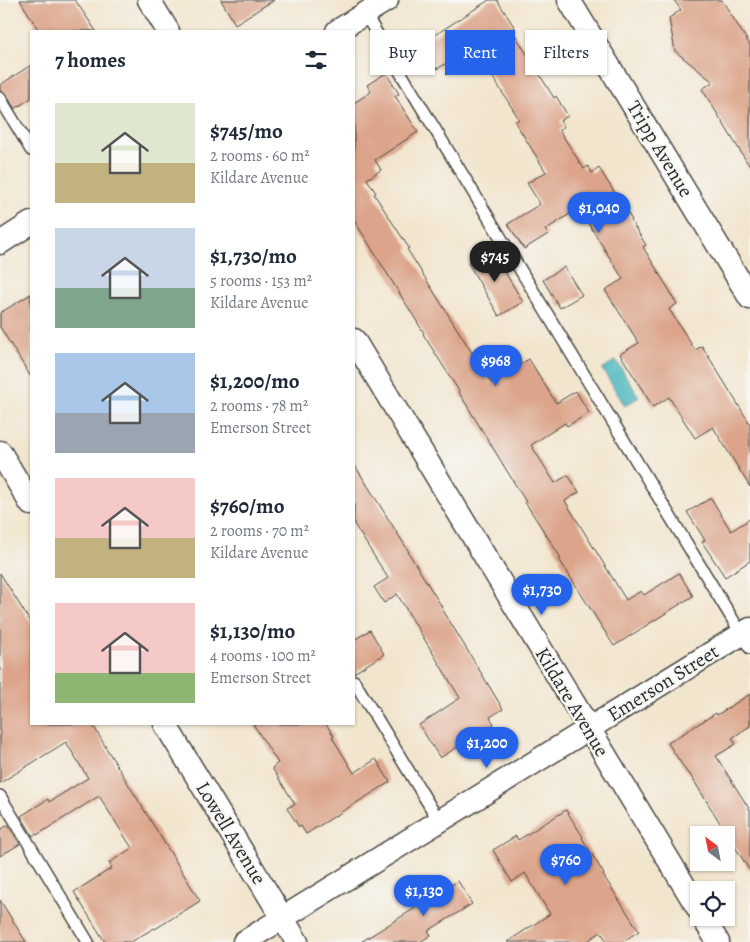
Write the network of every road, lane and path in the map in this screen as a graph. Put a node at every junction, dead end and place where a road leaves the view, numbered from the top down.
1 (149, 0) edge
2 (387, 0) edge
3 (569, 0) edge
4 (365, 14) junction
5 (167, 30) edge
6 (339, 30) edge
7 (0, 98) edge
8 (30, 148) edge
9 (30, 224) edge
10 (0, 242) edge
11 (750, 298) edge
12 (355, 342) edge
13 (0, 452) edge
14 (30, 502) edge
15 (747, 637) edge
16 (355, 683) edge
17 (165, 725) edge
18 (588, 729) junction
19 (0, 796) edge
20 (439, 821) junction
21 (690, 895) edge
22 (282, 918) junction
23 (708, 926) edge
24 (88, 942) edge
25 (244, 942) edge
26 (297, 942) edge
27 (718, 942) edge

1 - 5 street
2 - 4 street
3 - 11 street, Tripp Avenue
4 - 6 street
4 - 15 lane
7 - 8 lane
9 - 10 street
12 - 18 street, Kildare Avenue
13 - 14 street
15 - 18 street, Emerson Street
16 - 20 lane
17 - 22 street, Lowell Avenue
18 - 20 street, Emerson Street
18 - 21 street, Kildare Avenue
19 - 24 lane
20 - 22 street, Emerson Street
22 - 25 street, Emerson Street
22 - 26 street, Lowell Avenue
23 - 27 street

